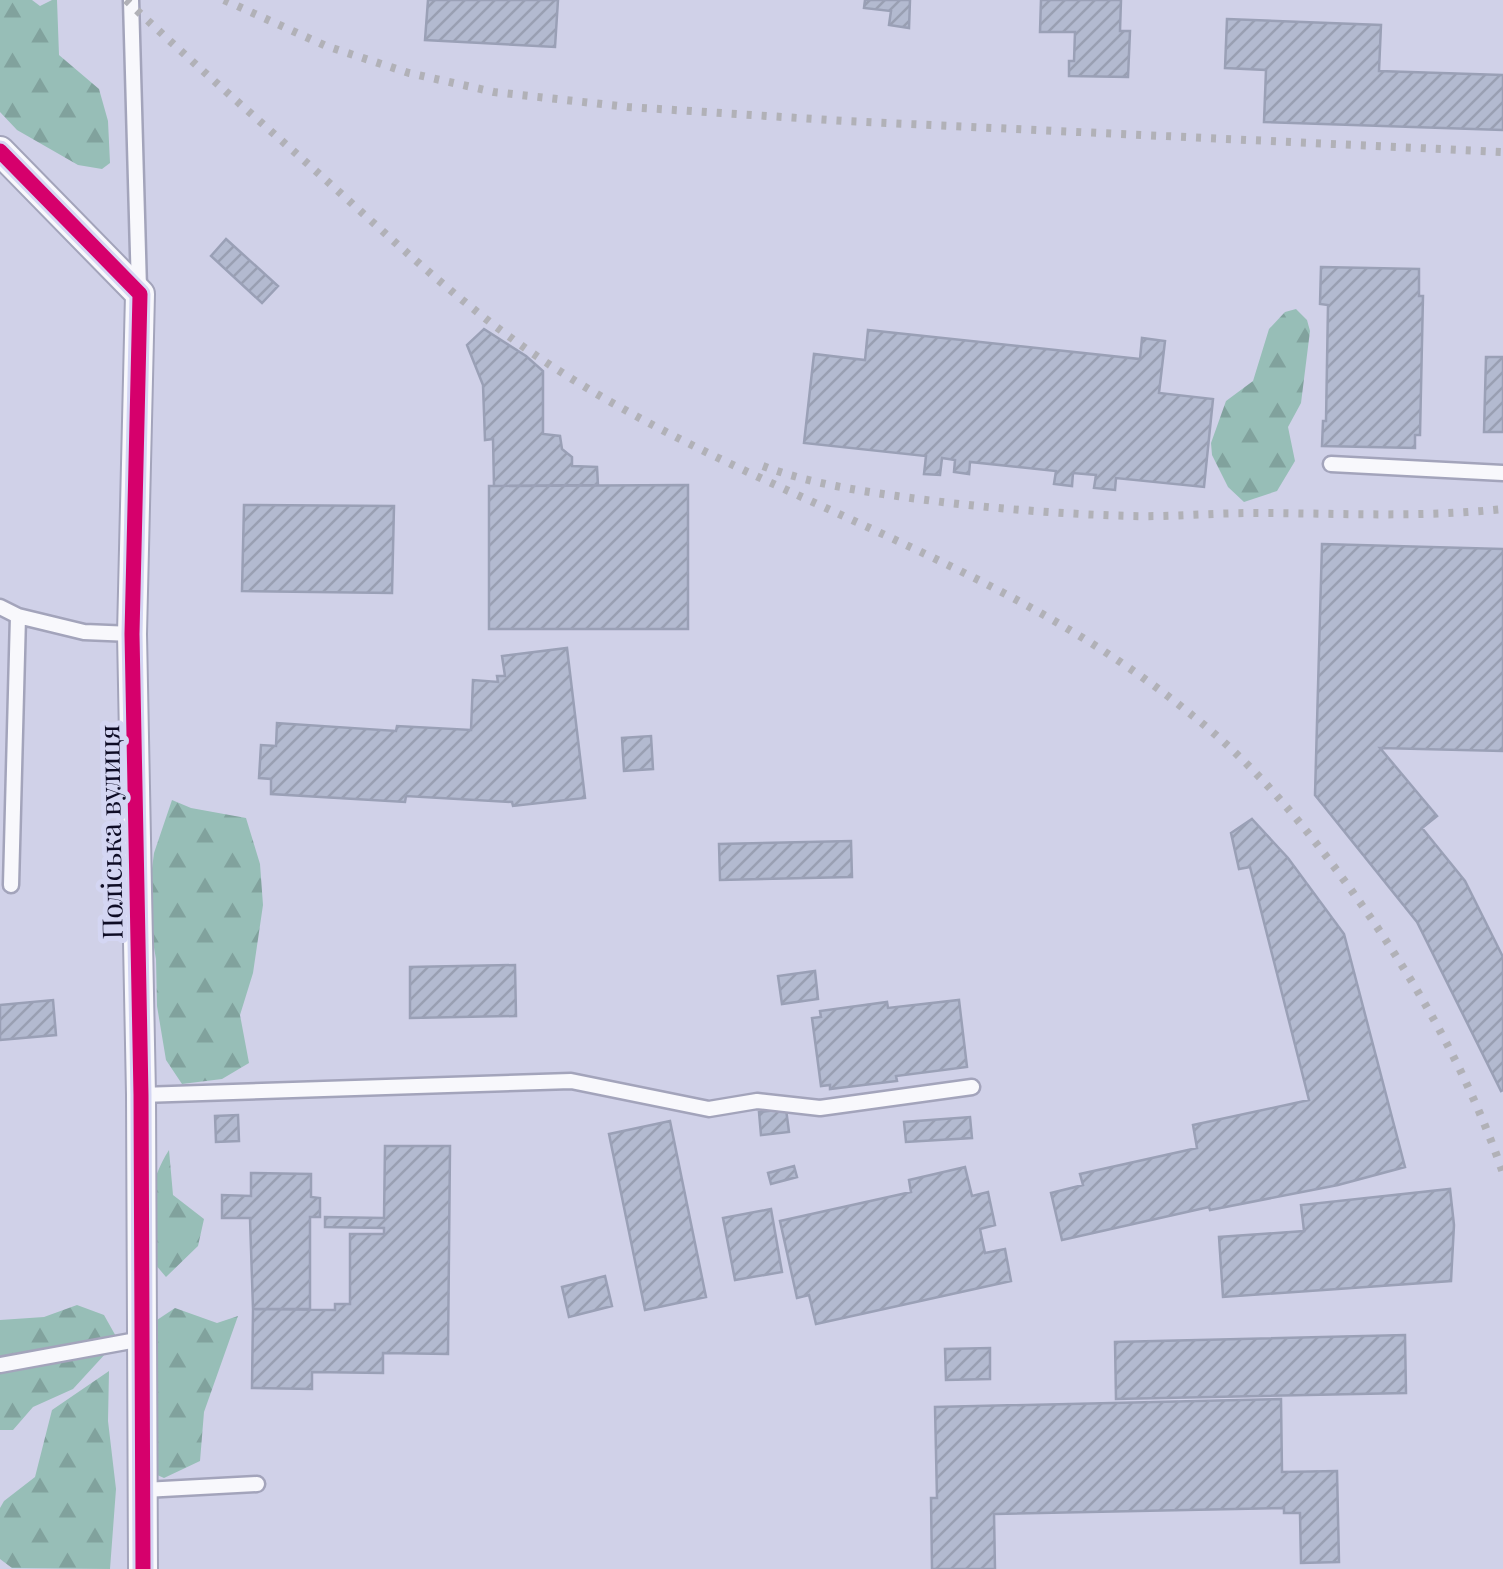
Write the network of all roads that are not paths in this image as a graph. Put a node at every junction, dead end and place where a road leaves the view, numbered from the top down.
1 (132, 0) edge
2 (0, 151) edge
3 (140, 294) junction
4 (1332, 464) dead end
5 (1503, 473) edge
6 (0, 607) edge
7 (18, 616) junction
8 (132, 634) junction
9 (11, 885) dead end
10 (972, 1087) dead end
11 (141, 1095) junction
12 (142, 1339) junction
13 (0, 1365) edge
14 (257, 1484) dead end
15 (144, 1490) junction
16 (143, 1569) edge

1 - 3 lane
2 - 3 street
3 - 8 street, Поліська вулиця
4 - 5 lane
6 - 7 lane
7 - 8 lane
7 - 9 lane
8 - 11 street, Поліська вулиця
10 - 11 lane
11 - 12 street, Поліська вулиця
12 - 13 lane
12 - 15 street, Поліська вулиця
14 - 15 lane
15 - 16 street, Поліська вулиця

